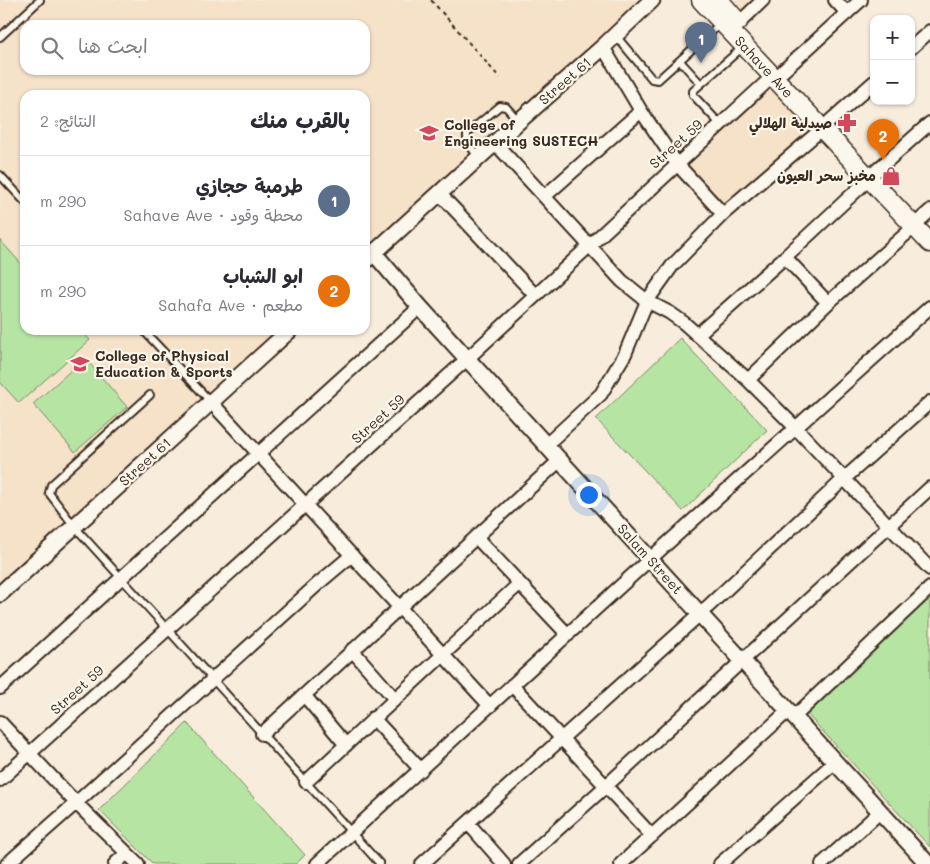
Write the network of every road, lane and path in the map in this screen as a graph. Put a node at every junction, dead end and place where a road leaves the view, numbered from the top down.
1 (40, 0) edge
2 (431, 0) edge
3 (652, 0) edge
4 (701, 0) edge
5 (719, 0) edge
6 (763, 0) edge
7 (834, 0) edge
8 (861, 0) edge
9 (847, 13) junction
10 (731, 22) junction
11 (930, 31) edge
12 (615, 36) junction
13 (0, 37) edge
14 (915, 44) edge
15 (745, 46) junction
16 (604, 47) junction
17 (680, 61) junction
18 (778, 74) junction
19 (500, 78) dead end
20 (700, 84) junction
21 (870, 86) edge
22 (641, 111) junction
23 (519, 121) junction
24 (930, 123) edge
25 (720, 124) junction
26 (826, 124) junction
27 (495, 142) junction
28 (479, 158) junction
29 (677, 164) junction
30 (0, 174) edge
31 (873, 175) junction
32 (440, 194) junction
33 (20, 196) edge
34 (545, 196) junction
35 (723, 214) junction
36 (924, 222) edge
37 (930, 243) edge
38 (589, 245) junction
39 (370, 256) edge
40 (785, 257) junction
41 (370, 258) edge
42 (535, 295) junction
43 (647, 301) junction
44 (828, 303) junction
45 (420, 307) junction
46 (930, 307) edge
47 (148, 335) edge
48 (285, 335) edge
49 (697, 335) junction
50 (467, 359) junction
51 (748, 380) junction
52 (150, 395) dead end
53 (211, 402) junction
54 (930, 402) edge
55 (795, 427) junction
56 (546, 445) junction
57 (259, 454) junction
58 (560, 460) junction
59 (845, 478) junction
60 (930, 488) edge
61 (306, 505) junction
62 (74, 526) junction
63 (890, 526) junction
64 (476, 538) junction
65 (352, 555) junction
66 (650, 558) junction
67 (930, 569) edge
68 (121, 578) junction
69 (518, 584) junction
70 (930, 588) edge
71 (0, 594) edge
72 (400, 607) junction
73 (700, 614) junction
74 (167, 629) junction
75 (568, 635) junction
76 (352, 650) junction
77 (443, 654) junction
78 (742, 660) junction
79 (212, 679) junction
80 (512, 685) junction
81 (0, 688) edge
82 (304, 695) junction
83 (395, 698) junction
84 (490, 706) junction
85 (792, 713) junction
86 (373, 718) junction
87 (0, 722) edge
88 (262, 734) junction
89 (561, 739) junction
90 (346, 744) junction
91 (29, 753) junction
92 (835, 762) junction
93 (421, 770) junction
94 (0, 780) edge
95 (306, 782) junction
96 (606, 786) junction
97 (76, 803) junction
98 (880, 812) junction
99 (468, 823) junction
100 (352, 833) junction
101 (652, 836) junction
102 (127, 853) junction
103 (926, 861) edge
104 (626, 862) edge
105 (7, 864) edge
106 (115, 864) edge
107 (138, 864) edge
108 (317, 864) edge
109 (380, 864) edge
110 (422, 864) edge
111 (504, 864) edge
112 (519, 864) edge
113 (720, 864) edge
114 (822, 864) edge

1 - 13 lane
2 - 19 path
3 - 12 street, Street 61
4 - 10 main road, Sahave Ave
5 - 10 main road
6 - 10 street
7 - 9 street
8 - 9 street, Street 59
9 - 18 street, Street 59
10 - 15 main road, Sahave Ave
10 - 17 lane
10 - 18 main road
11 - 14 street
12 - 16 street, Street 61
12 - 17 lane
15 - 18 main road, Sahave Ave
15 - 20 lane
16 - 22 street
16 - 23 street, Street 61
17 - 20 lane
18 - 25 street, Street 59
18 - 26 main road, Sahave Ave
20 - 25 lane
21 - 26 street
22 - 29 street
22 - 34 street
23 - 27 street, Street 61
23 - 28 lane
24 - 31 street
25 - 29 street, Street 59
26 - 31 main road, Sahave Ave
26 - 35 street
27 - 28 street, Street 61
27 - 34 street
28 - 32 street, Street 61
29 - 35 street
29 - 38 street, Street 59
30 - 33 lane
31 - 36 main road, Sahave Ave
31 - 40 street
32 - 39 street, Street 61
32 - 42 street
34 - 38 street
35 - 43 street
36 - 37 main road, Sahave Ave
36 - 44 street
38 - 42 street, Street 59
38 - 43 street
40 - 44 street
40 - 49 street
41 - 45 street, Salam Street
42 - 50 street, Street 59
43 - 49 street
43 - 56 street
44 - 51 street
45 - 50 street, Salam Street
45 - 57 street
46 - 55 street
47 - 53 lane
48 - 53 street, Street 61
49 - 51 street
50 - 56 street, Salam Street
50 - 61 street, Street 59
51 - 55 street
52 - 62 lane
53 - 57 street
53 - 62 street, Street 61
54 - 59 street
55 - 59 street
55 - 66 street
56 - 58 street, Salam Street
57 - 61 street
57 - 68 street
58 - 64 street
58 - 66 street, Salam Street
59 - 63 street
59 - 73 street
60 - 63 street
61 - 65 street
61 - 74 street, Street 59
62 - 68 lane
62 - 71 street, Street 61
63 - 67 street
63 - 78 street
64 - 69 street
64 - 72 street
65 - 72 street
65 - 79 street
66 - 73 street, Salam Street
66 - 75 street
68 - 74 lane
68 - 81 street
69 - 75 street
69 - 77 street
70 - 85 street
72 - 76 street
72 - 77 street
73 - 78 street, Salam Street
73 - 89 street
74 - 79 lane
74 - 91 street, Street 59
75 - 80 street
76 - 82 street
76 - 83 street
77 - 83 street
77 - 84 street
78 - 85 street, Salam Street
78 - 96 street
79 - 88 lane
79 - 97 street
80 - 84 street
80 - 89 street
82 - 88 street
82 - 90 street
83 - 86 street
84 - 93 street
85 - 92 street, Salam Street
85 - 101 street
86 - 90 street
86 - 93 street
87 - 91 street
88 - 95 lane
89 - 96 street
89 - 99 street
90 - 95 street
91 - 94 street, Street 59
91 - 97 street
92 - 98 street, Salam Street
92 - 113 street
93 - 100 street
95 - 100 lane
96 - 101 street
96 - 112 street
97 - 102 street
97 - 105 street
98 - 103 street, Salam Street
98 - 114 street
99 - 110 street
99 - 111 street
100 - 108 street
100 - 109 lane
101 - 104 street
102 - 106 street
102 - 107 street

